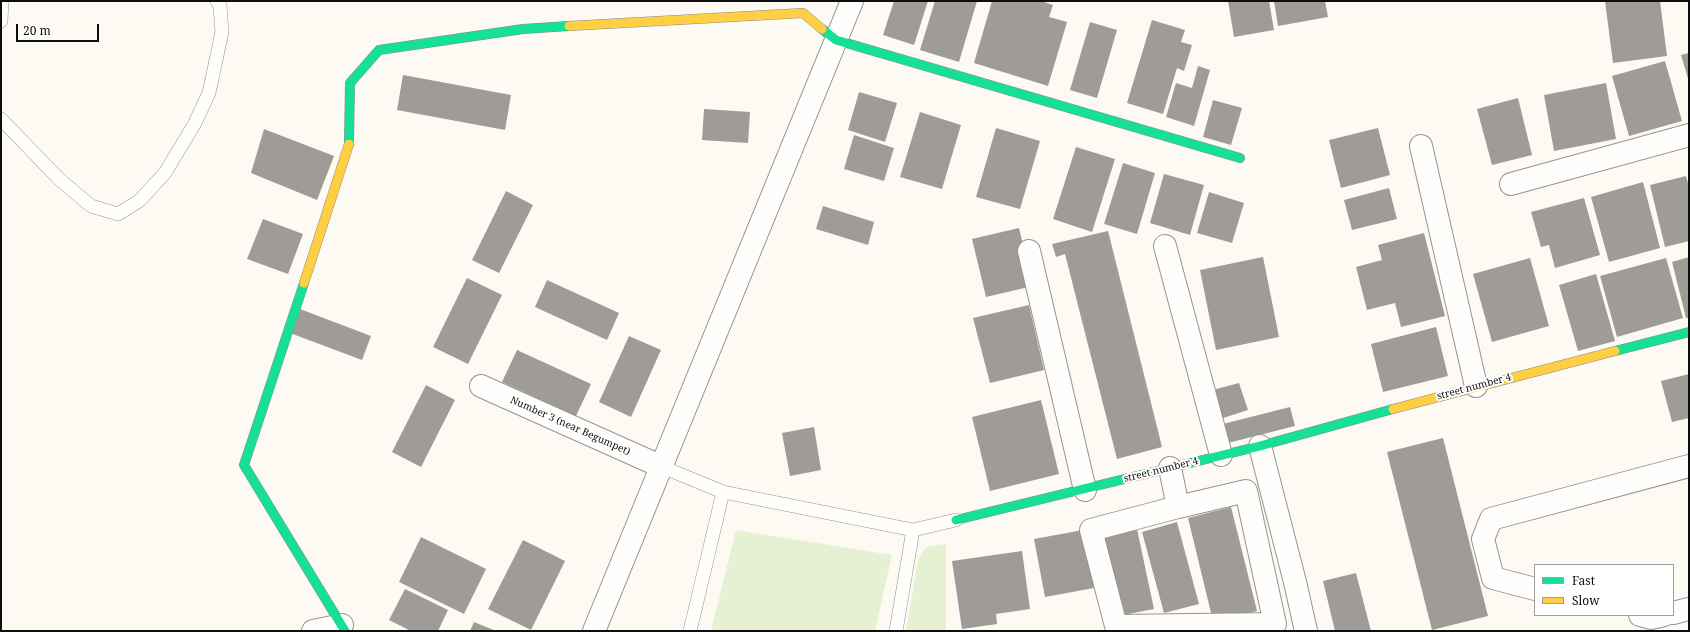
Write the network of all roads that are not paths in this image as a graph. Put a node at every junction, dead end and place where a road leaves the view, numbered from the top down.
1 (2, 1) edge
2 (217, 1) edge
3 (852, 1) edge
4 (1, 21) edge
5 (836, 40) junction
6 (1, 119) edge
7 (1689, 135) edge
8 (1421, 146) dead end
9 (1240, 158) dead end
10 (1511, 184) dead end
11 (1165, 246) dead end
12 (1028, 251) dead end
13 (1689, 332) edge
14 (481, 386) dead end
15 (1476, 386) junction
16 (1260, 446) junction
17 (1221, 455) junction
18 (660, 466) junction
19 (1689, 466) edge
20 (1170, 468) junction
21 (1085, 490) junction
22 (723, 492) junction
23 (1178, 507) junction
24 (956, 520) joint
25 (913, 530) junction
26 (1534, 589) edge
27 (1689, 609) edge
28 (1674, 613) edge
29 (1644, 616) edge
30 (1660, 616) edge
31 (343, 628) edge
32 (313, 631) edge
33 (594, 631) edge
34 (690, 631) edge
35 (896, 631) edge
36 (1306, 631) edge

1 - 4 lane
2 - 6 lane
3 - 5 street
5 - 9 street
5 - 18 street
5 - 31 street
7 - 10 street
8 - 15 street
11 - 17 street
12 - 21 street
13 - 15 street, street number 4
14 - 18 street, Number 3 (near Begumpet)
15 - 16 street, street number 4
16 - 17 street, street number 4
16 - 36 street
17 - 20 street, street number 4
18 - 22 lane
18 - 33 street
19 - 26 street
20 - 21 street, street number 4
20 - 23 street
21 - 24 street, street number 4
22 - 25 lane
22 - 34 lane
23 - 23 street
24 - 25 lane
25 - 35 lane
27 - 28 street
29 - 30 street
31 - 32 street

